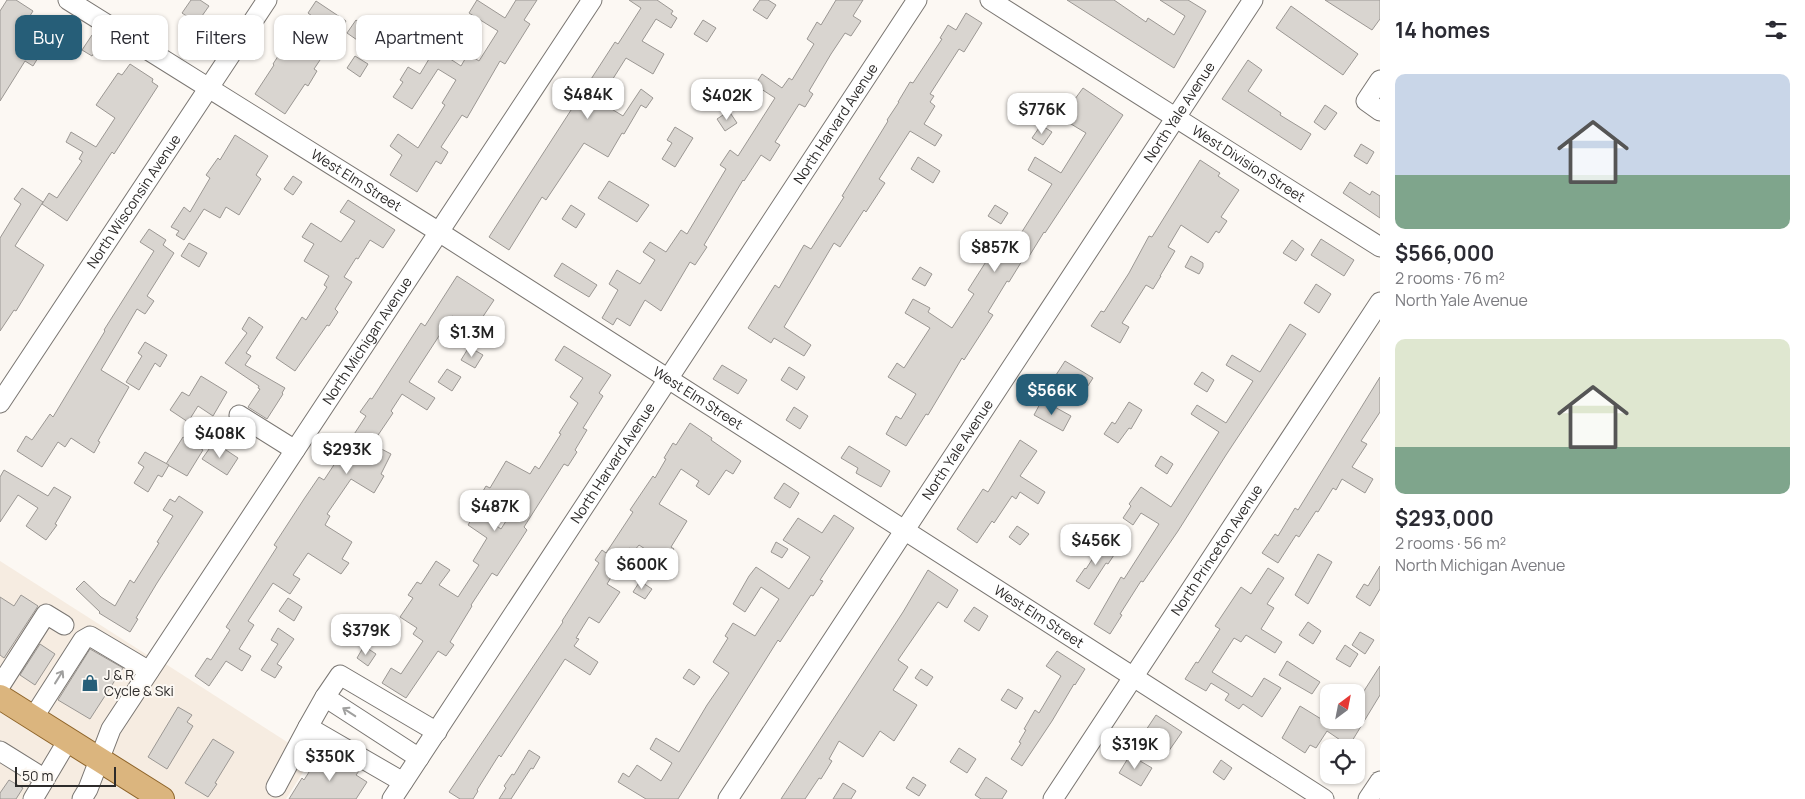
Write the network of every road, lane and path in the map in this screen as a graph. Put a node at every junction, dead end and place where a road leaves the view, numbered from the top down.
1 (68, 0) edge
2 (267, 0) edge
3 (592, 0) edge
4 (917, 0) edge
5 (990, 0) edge
6 (1252, 0) edge
7 (1380, 80) edge
8 (209, 88) junction
9 (1380, 111) edge
10 (1176, 118) junction
11 (439, 232) junction
12 (1380, 247) edge
13 (1380, 302) edge
14 (668, 379) junction
15 (0, 403) edge
16 (239, 415) dead end
17 (295, 450) junction
18 (905, 530) junction
19 (64, 625) dead end
20 (149, 671) junction
21 (1133, 677) junction
22 (0, 686) edge
23 (0, 697) edge
24 (325, 697) junction
25 (34, 718) junction
26 (308, 727) junction
27 (436, 732) junction
28 (68, 740) junction
29 (0, 751) edge
30 (419, 758) junction
31 (99, 759) junction
32 (45, 779) junction
33 (1380, 781) edge
34 (403, 782) junction
35 (276, 786) dead end
36 (33, 799) edge
37 (82, 799) edge
38 (162, 799) edge
39 (392, 799) edge
40 (728, 799) edge
41 (1053, 799) edge
42 (1324, 799) edge
43 (1368, 799) edge

1 - 8 street, West Elm Street
2 - 8 street, North Wisconsin Avenue
3 - 11 street, North Michigan Avenue
4 - 14 street, North Harvard Avenue
5 - 10 street, West Division Street
6 - 10 street, North Yale Avenue
7 - 9 street
8 - 11 street, West Elm Street
8 - 15 street, North Wisconsin Avenue
10 - 12 street, West Division Street
10 - 18 street, North Yale Avenue
11 - 14 street, West Elm Street
11 - 17 street, North Michigan Avenue
13 - 21 street, North Princeton Avenue
14 - 18 street, West Elm Street
14 - 27 street, North Harvard Avenue
16 - 17 street
17 - 20 street, North Michigan Avenue
18 - 21 street, West Elm Street
18 - 40 street, North Yale Avenue
19 - 22 street
25 -> 20 street
20 - 31 street, North Michigan Avenue
21 - 41 street, North Princeton Avenue
21 - 42 street, West Elm Street
23 - 25 main road
24 - 26 street
24 - 27 street
30 -> 24 street
25 - 28 main road
26 - 34 street
26 - 35 street
27 - 30 street, North Harvard Avenue
28 - 31 main road
28 - 32 street
29 - 32 street
30 - 34 street, North Harvard Avenue
31 - 37 street, North Michigan Avenue
31 - 38 main road
32 - 36 street
33 - 43 street
34 - 39 street, North Harvard Avenue

